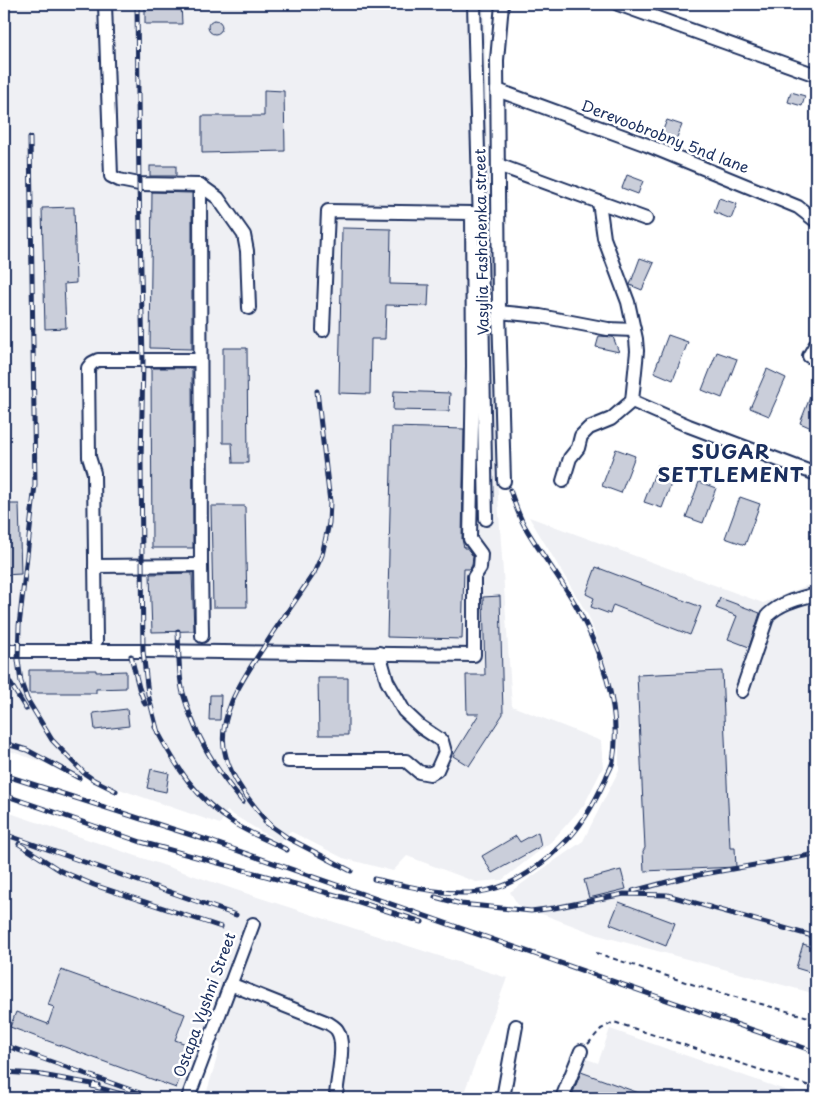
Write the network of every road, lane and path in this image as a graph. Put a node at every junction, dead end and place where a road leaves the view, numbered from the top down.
1 (105, 4) edge
2 (474, 4) edge
3 (502, 4) edge
4 (618, 4) edge
5 (816, 75) edge
6 (497, 90) junction
7 (498, 165) junction
8 (200, 185) junction
9 (599, 202) junction
10 (646, 218) dead end
11 (816, 221) edge
12 (249, 308) dead end
13 (499, 312) junction
14 (323, 330) dead end
15 (634, 330) junction
16 (816, 344) edge
17 (809, 356) dead end
18 (200, 360) junction
19 (632, 401) junction
20 (816, 474) edge
21 (504, 481) dead end
22 (563, 481) dead end
23 (486, 519) dead end
24 (201, 565) junction
25 (95, 566) junction
26 (816, 594) edge
27 (202, 636) dead end
28 (96, 641) dead end
29 (4, 651) edge
30 (379, 653) junction
31 (742, 691) dead end
32 (288, 761) dead end
33 (253, 924) dead end
34 (596, 952) dead end
35 (230, 984) junction
36 (816, 1019) edge
37 (516, 1026) dead end
38 (581, 1051) joint
39 (816, 1088) edge
40 (188, 1098) edge
41 (336, 1098) edge
42 (503, 1098) edge
43 (562, 1098) edge

1 - 8 street
2 - 23 street
3 - 6 street, Vasylia Fashchenka street
4 - 5 street
6 - 7 street, Vasylia Fashchenka street
6 - 11 street, Derevoobrobny 5nd lane
7 - 9 street
7 - 13 street, Vasylia Fashchenka street
8 - 12 street
8 - 18 street
9 - 10 street
9 - 15 street
13 - 15 street
13 - 21 street, Vasylia Fashchenka street
14 - 30 street
15 - 19 street
16 - 17 street
18 - 24 street
18 - 25 street
19 - 20 street
19 - 22 street
24 - 25 street
24 - 27 street
25 - 28 street
26 - 31 street
29 - 30 street
30 - 32 street
33 - 35 street, Ostapa Vyshni Street
34 - 36 path
35 - 40 street, Ostapa Vyshni Street
35 - 41 street
37 - 42 street
38 - 39 path
38 - 43 street

